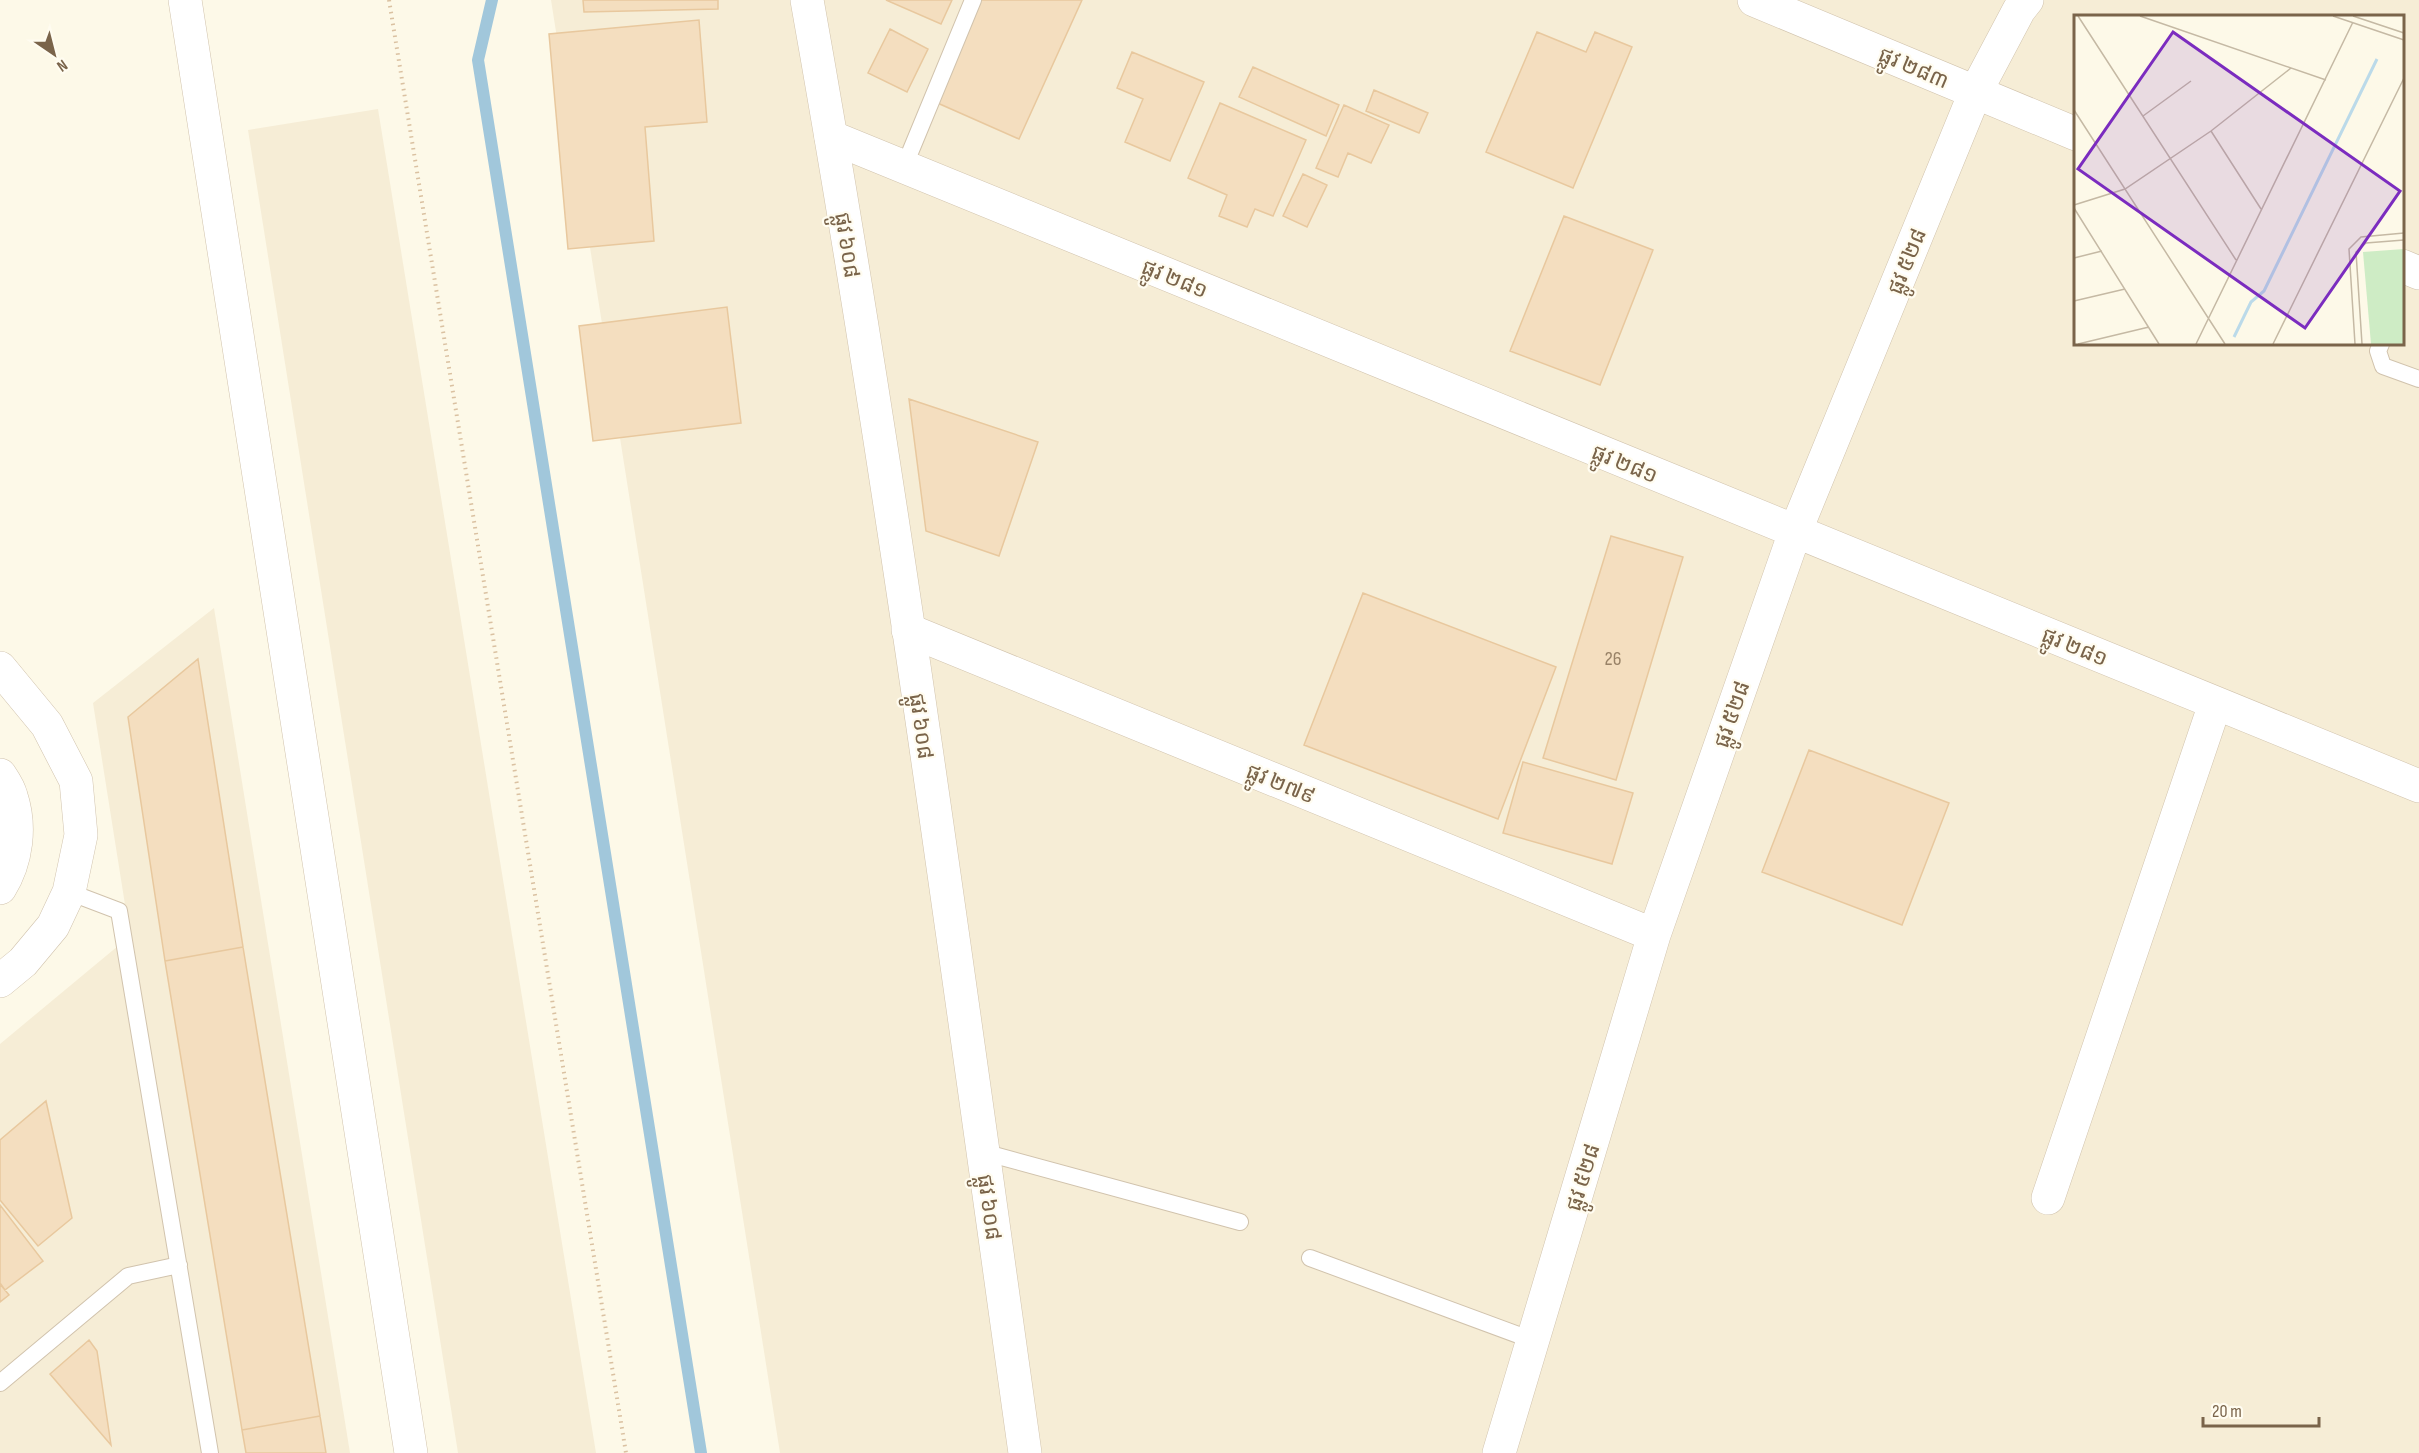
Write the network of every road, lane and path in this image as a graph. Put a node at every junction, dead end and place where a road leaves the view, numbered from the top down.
1 (185, 0) edge
2 (388, 0) edge
3 (807, 0) edge
4 (973, 0) edge
5 (1754, 0) edge
6 (2027, 0) edge
7 (1976, 93) junction
8 (2074, 133) edge
9 (831, 137) junction
10 (904, 166) junction
11 (2381, 345) edge
12 (2419, 379) edge
13 (1795, 532) junction
14 (908, 630) junction
15 (0, 668) edge
16 (2215, 704) junction
17 (0, 775) edge
18 (2419, 786) edge
19 (3, 883) edge
20 (69, 892) junction
21 (1654, 935) junction
22 (0, 981) edge
23 (983, 1152) junction
24 (2048, 1198) dead end
25 (1240, 1222) dead end
26 (1310, 1258) dead end
27 (179, 1265) junction
28 (1532, 1340) junction
29 (0, 1383) edge
30 (210, 1453) edge
31 (411, 1453) edge
32 (626, 1453) edge
33 (1025, 1453) edge
34 (1499, 1453) edge

1 - 31 street
2 - 32 path
3 - 9 street, ផ្លូវ ៦០៨
4 - 10 lane
5 - 7 street, ផ្លូវ ២៨៣
6 - 7 street, ផ្លូវ ៥២៨
7 - 8 street, ផ្លូវ ២៨៣
7 - 13 street, ផ្លូវ ៥២៨
9 - 10 street, ផ្លូវ ២៨១
9 - 14 street, ផ្លូវ ៦០៨
10 - 13 street, ផ្លូវ ២៨១
11 - 12 lane
13 - 16 street, ផ្លូវ ២៨១
13 - 21 street, ផ្លូវ ៥២៨
14 - 21 street, ផ្លូវ ២៧៩
14 - 23 street, ផ្លូវ ៦០៨
15 - 20 street
16 - 18 street, ផ្លូវ ២៨១
16 - 24 street
17 - 19 street
20 - 22 street
20 - 27 lane
21 - 28 street, ផ្លូវ ៥២៨
23 - 25 lane
23 - 33 street, ផ្លូវ ៦០៨
26 - 28 lane
27 - 29 lane
27 - 30 lane
28 - 34 street, ផ្លូវ ៥២៨

